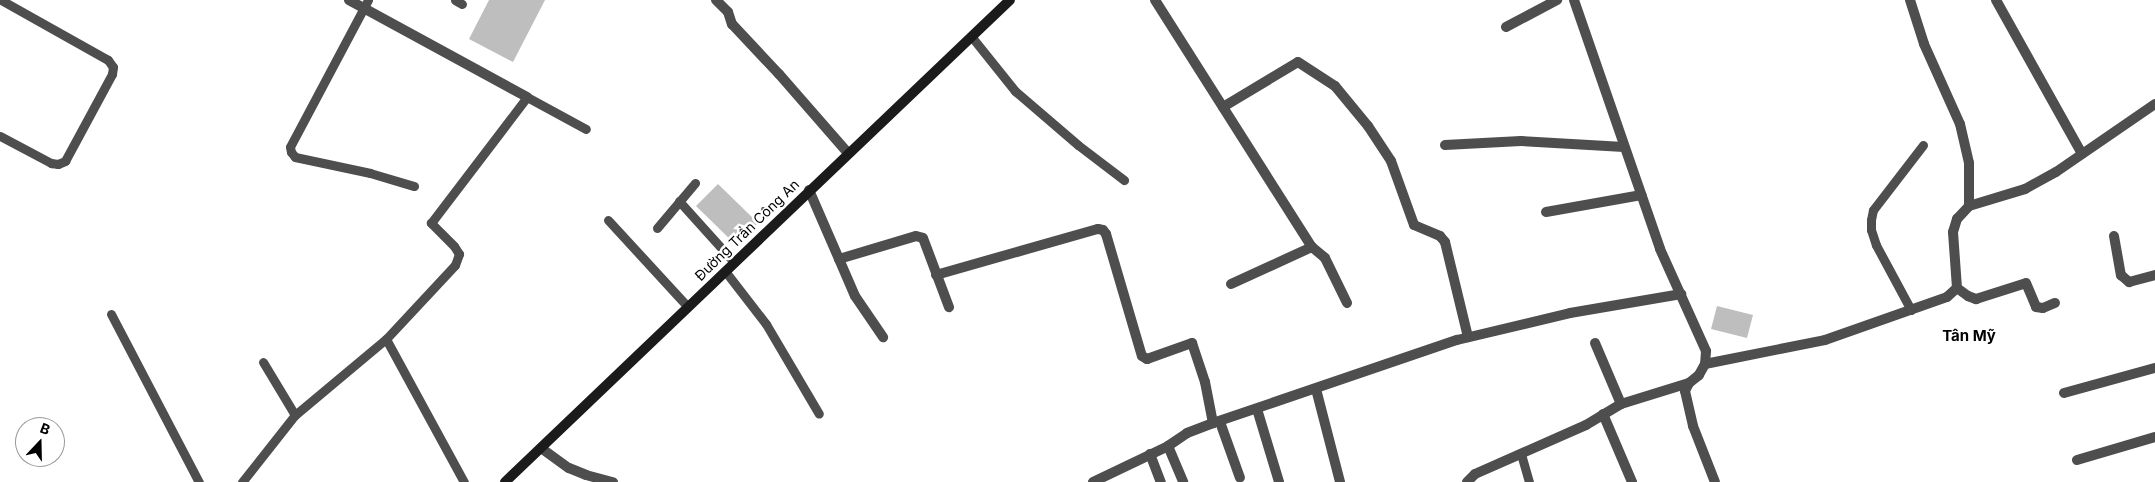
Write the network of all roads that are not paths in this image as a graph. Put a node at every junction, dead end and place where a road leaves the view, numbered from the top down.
1 (1, 0) edge
2 (349, 0) edge
3 (716, 0) edge
4 (1009, 0) edge
5 (1155, 0) edge
6 (1557, 0) edge
7 (1574, 0) edge
8 (1910, 0) edge
9 (1996, 0) edge
10 (366, 4) edge
11 (1506, 26) dead end
12 (971, 36) junction
13 (527, 97) junction
14 (2155, 104) edge
15 (1223, 107) junction
16 (586, 129) dead end
17 (0, 136) edge
18 (1445, 145) dead end
19 (1923, 145) dead end
20 (1624, 147) junction
21 (848, 153) junction
22 (2082, 154) junction
23 (1124, 180) dead end
24 (695, 183) dead end
25 (414, 186) dead end
26 (809, 190) junction
27 (1641, 196) junction
28 (679, 201) junction
29 (1969, 206) junction
30 (1546, 212) dead end
31 (608, 220) dead end
32 (657, 228) dead end
33 (2114, 236) dead end
34 (1312, 247) junction
35 (839, 259) junction
36 (734, 262) junction
37 (725, 271) junction
38 (2155, 275) edge
39 (936, 276) junction
40 (1231, 284) dead end
41 (1957, 288) junction
42 (1681, 294) junction
43 (1347, 303) dead end
44 (2055, 303) dead end
45 (687, 306) junction
46 (949, 307) dead end
47 (1911, 310) junction
48 (111, 314) dead end
49 (883, 337) dead end
50 (1468, 337) junction
51 (386, 339) junction
52 (1595, 344) dead end
53 (263, 362) dead end
54 (1706, 364) junction
55 (2155, 368) edge
56 (1689, 383) junction
57 (1316, 389) junction
58 (2064, 393) dead end
59 (1620, 404) junction
60 (1257, 409) junction
61 (819, 414) dead end
62 (1603, 414) junction
63 (295, 416) junction
64 (1216, 422) junction
65 (2155, 437) edge
66 (1168, 446) junction
67 (540, 448) junction
68 (1150, 454) junction
69 (1521, 454) junction
70 (2077, 460) dead end
71 (1240, 478) dead end
72 (199, 482) edge
73 (242, 482) edge
74 (464, 482) edge
75 (505, 482) edge
76 (613, 482) edge
77 (1093, 482) edge
78 (1161, 482) edge
79 (1183, 482) edge
80 (1279, 482) edge
81 (1340, 482) edge
82 (1467, 482) edge
83 (1529, 482) edge
84 (1632, 482) edge
85 (1715, 482) edge

1 - 17 lane
2 - 10 street
3 - 21 street
4 - 12 main road, Đường Trần Công An
5 - 15 street
6 - 11 street
7 - 20 street
8 - 29 street
9 - 22 street
10 - 13 street
10 - 25 lane
12 - 21 main road, Đường Trần Công An
12 - 23 lane
13 - 16 lane
13 - 51 lane
14 - 22 street
15 - 34 street
15 - 50 street
18 - 20 street
19 - 47 lane
20 - 27 street
21 - 26 main road, Đường Trần Công An
22 - 29 street
24 - 28 lane
26 - 35 street
26 - 36 main road, Đường Trần Công An
27 - 30 street
27 - 42 street
28 - 32 lane
28 - 36 lane
29 - 41 street
31 - 45 lane
33 - 38 street
34 - 40 street
34 - 43 street
35 - 39 street
35 - 49 street
36 - 37 main road, Đường Trần Công An
37 - 45 main road, Đường Trần Công An
37 - 61 lane
39 - 46 street
39 - 64 street
41 - 44 street
41 - 47 street
42 - 50 street
42 - 54 street
45 - 67 main road, Đường Trần Công An
47 - 54 street
48 - 72 lane
50 - 57 street
51 - 63 lane
51 - 74 lane
52 - 59 street
53 - 63 lane
54 - 56 street
55 - 58 street
56 - 59 street
56 - 85 street
57 - 60 street
57 - 81 street
59 - 62 street
60 - 64 street
60 - 80 street
62 - 69 street
62 - 84 street
63 - 73 lane
64 - 66 street
64 - 71 street
65 - 70 street
66 - 68 street
66 - 79 street
67 - 75 main road, Đường Trần Công An
67 - 76 street
68 - 77 street
68 - 78 street
69 - 82 street
69 - 83 lane

